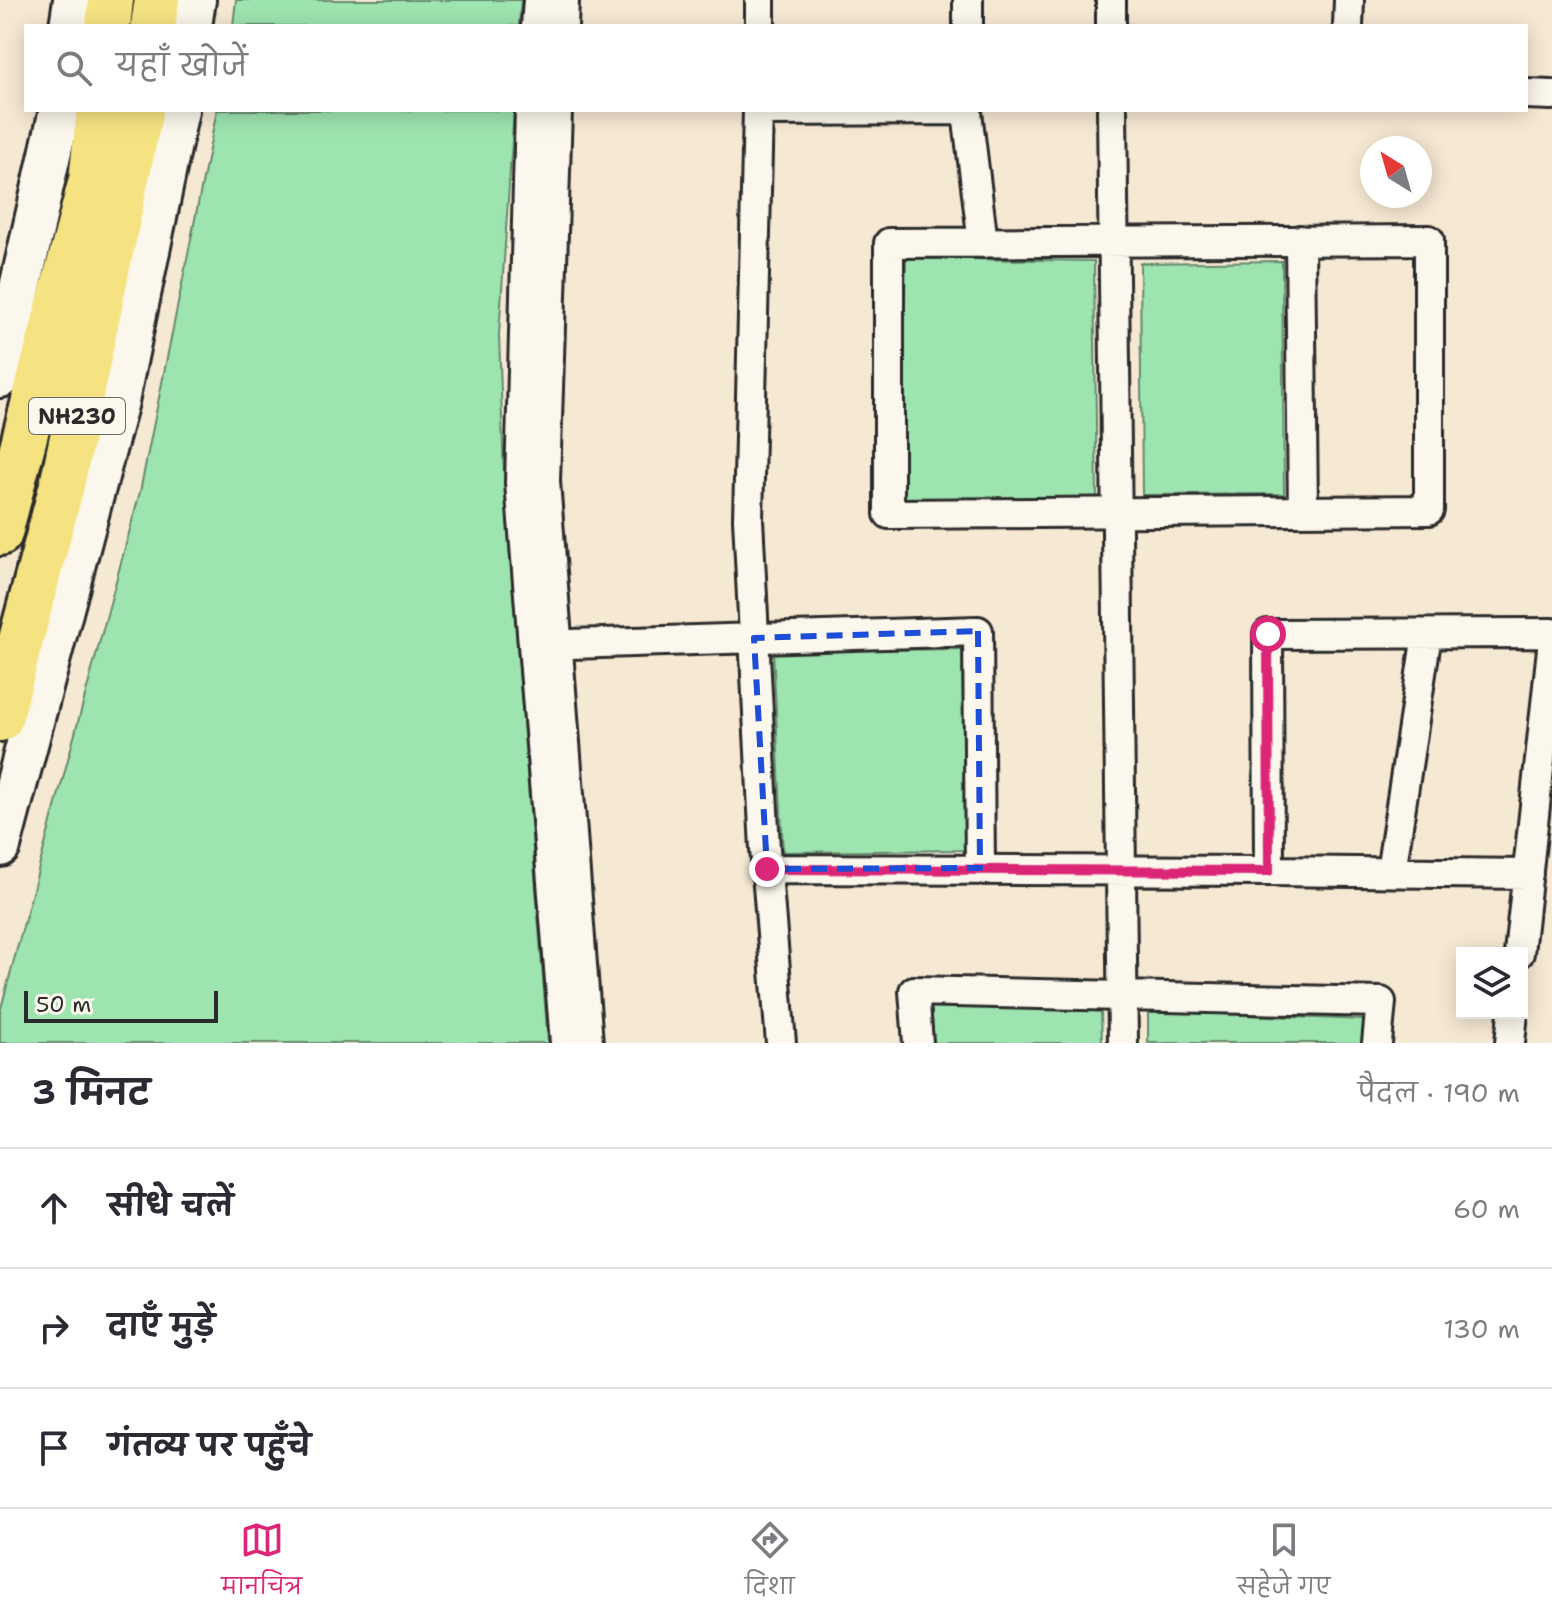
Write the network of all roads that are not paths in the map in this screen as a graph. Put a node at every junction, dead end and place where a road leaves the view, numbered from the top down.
1 (74, 0) edge
2 (111, 0) edge
3 (157, 0) edge
4 (195, 0) edge
5 (538, 0) edge
6 (564, 0) edge
7 (760, 0) edge
8 (968, 0) edge
9 (1111, 0) edge
10 (1349, 0) edge
11 (70, 24) edge
12 (108, 24) edge
13 (153, 24) edge
14 (191, 24) edge
15 (536, 24) edge
16 (563, 24) edge
17 (760, 24) edge
18 (968, 24) edge
19 (1111, 24) edge
20 (1348, 24) edge
21 (1528, 94) edge
22 (1552, 95) edge
23 (60, 112) edge
24 (99, 112) edge
25 (141, 112) edge
26 (178, 112) edge
27 (530, 112) edge
28 (557, 112) edge
29 (758, 112) edge
30 (967, 112) edge
31 (1112, 112) edge
32 (1300, 240) junction
33 (1114, 242) junction
34 (983, 243) junction
35 (0, 377) edge
36 (1303, 511) junction
37 (1117, 512) junction
38 (0, 533) edge
39 (1552, 633) edge
40 (1427, 634) junction
41 (754, 638) junction
42 (546, 644) junction
43 (1552, 649) edge
44 (0, 719) edge
45 (0, 846) edge
46 (980, 868) junction
47 (767, 869) junction
48 (1121, 871) junction
49 (1269, 871) junction
50 (1391, 872) junction
51 (1528, 874) junction
52 (1520, 947) edge
53 (1122, 994) junction
54 (1512, 1019) edge
55 (565, 1043) edge
56 (588, 1043) edge
57 (781, 1043) edge
58 (918, 1043) edge
59 (1123, 1043) edge
60 (1377, 1043) edge
61 (1510, 1043) edge

1 - 11 street
2 - 12 highway
3 - 13 highway
4 - 14 street
5 - 15 street
6 - 16 street
7 - 17 street
8 - 18 street
9 - 19 street
10 - 20 street
21 - 22 street
23 - 35 street
24 - 38 highway, NH230
25 - 44 highway, NH230
26 - 45 street
27 - 42 street
28 - 42 street
29 - 41 street
30 - 34 street
31 - 33 street
32 - 33 street
32 - 36 street
32 - 36 street
33 - 34 street
33 - 37 street
34 - 37 street
36 - 37 street
37 - 48 street
39 - 40 street
40 - 49 street
40 - 50 street
41 - 42 street
41 - 46 street
41 - 47 street
42 - 55 street
42 - 56 street
43 - 51 street
46 - 47 street
46 - 48 street
47 - 57 street
48 - 49 street
48 - 53 street
49 - 50 street
50 - 51 street
51 - 52 street
53 - 58 street
53 - 59 street
53 - 60 street
54 - 61 street

